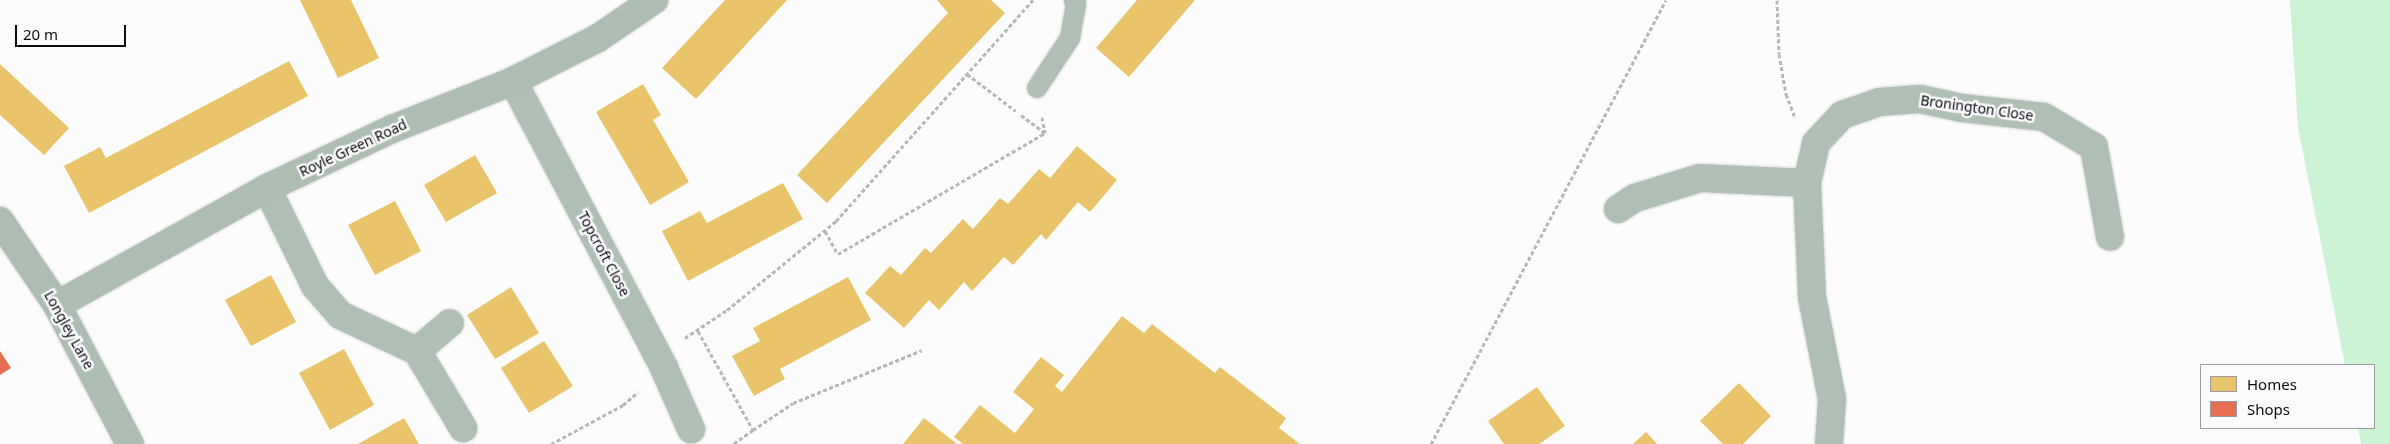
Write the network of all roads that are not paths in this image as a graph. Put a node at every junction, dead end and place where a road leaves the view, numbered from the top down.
1 (654, 0) edge
2 (1074, 0) edge
3 (513, 81) junction
4 (1037, 88) dead end
5 (1807, 183) junction
6 (267, 188) junction
7 (1618, 209) dead end
8 (0, 221) edge
9 (2110, 237) dead end
10 (8, 245) edge
11 (57, 305) junction
12 (450, 323) dead end
13 (416, 351) junction
14 (463, 428) dead end
15 (691, 429) dead end
16 (130, 444) edge
17 (1829, 444) edge

1 - 3 main road, Royle Green Road
2 - 4 lane
3 - 6 main road, Royle Green Road
3 - 15 street, Topcroft Close
5 - 7 street
5 - 9 street, Bronington Close
5 - 17 street
6 - 11 main road, Royle Green Road
6 - 13 street
8 - 10 main road, Longley Lane
10 - 11 main road, Longley Lane
11 - 16 main road, Longley Lane
12 - 13 street
13 - 14 street

